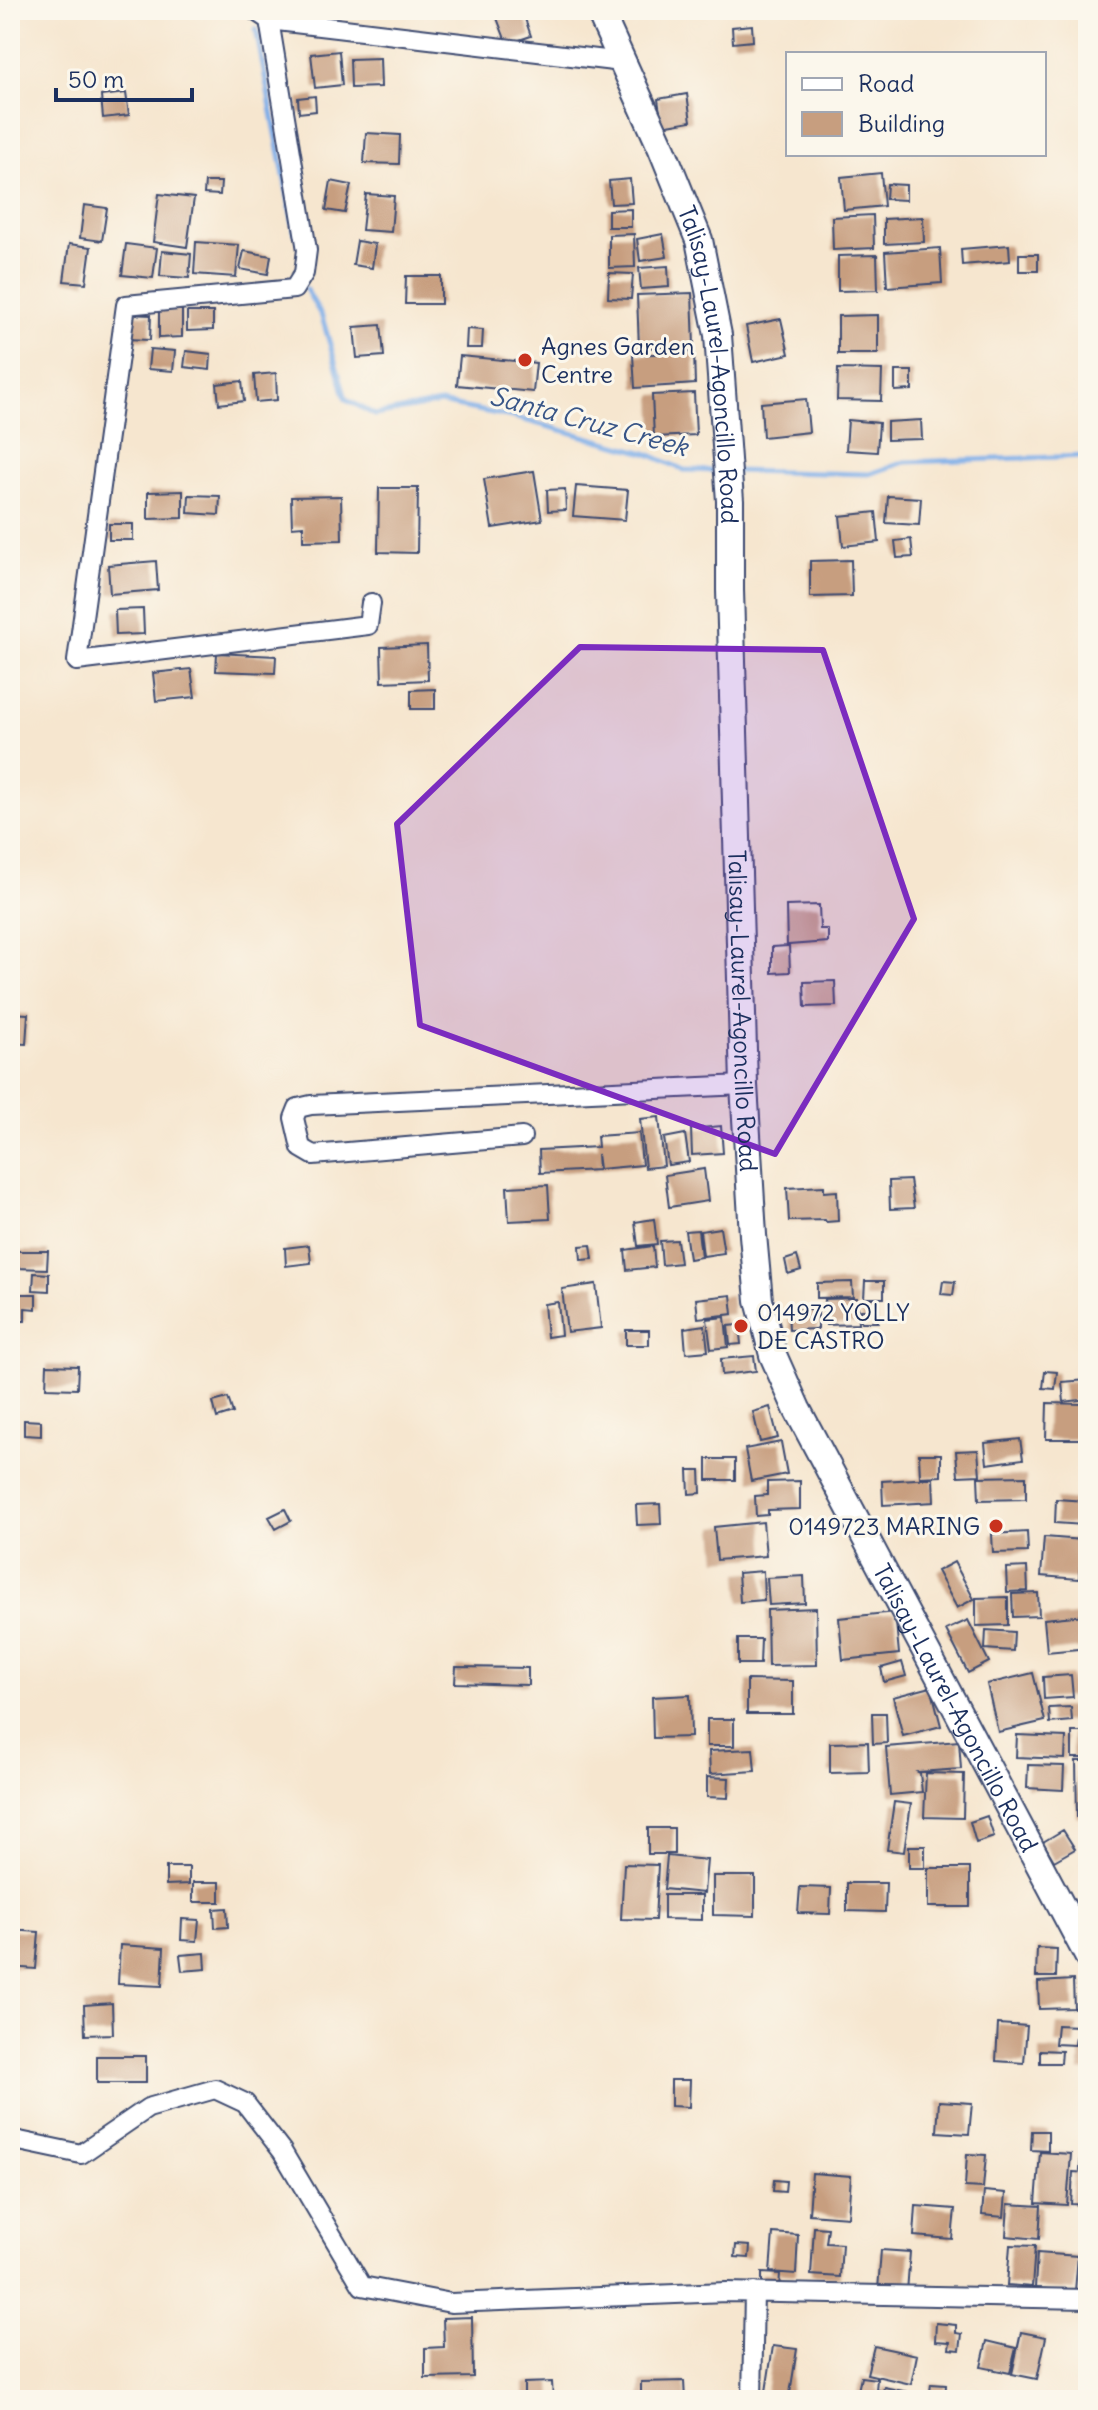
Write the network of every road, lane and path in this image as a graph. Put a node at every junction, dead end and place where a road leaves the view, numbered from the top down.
1 (599, 10) edge
2 (261, 15) edge
3 (622, 62) junction
4 (371, 603) dead end
5 (744, 1085) junction
6 (522, 1137) dead end
7 (1088, 1956) edge
8 (10, 2139) edge
9 (754, 2292) junction
10 (1088, 2299) edge
11 (752, 2400) edge

1 - 3 main road, Talisay-Laurel-Agoncillo Road
2 - 3 street
2 - 4 street
3 - 5 main road, Talisay-Laurel-Agoncillo Road
5 - 6 street
5 - 7 main road, Talisay-Laurel-Agoncillo Road
8 - 9 street
9 - 10 street
9 - 11 street

